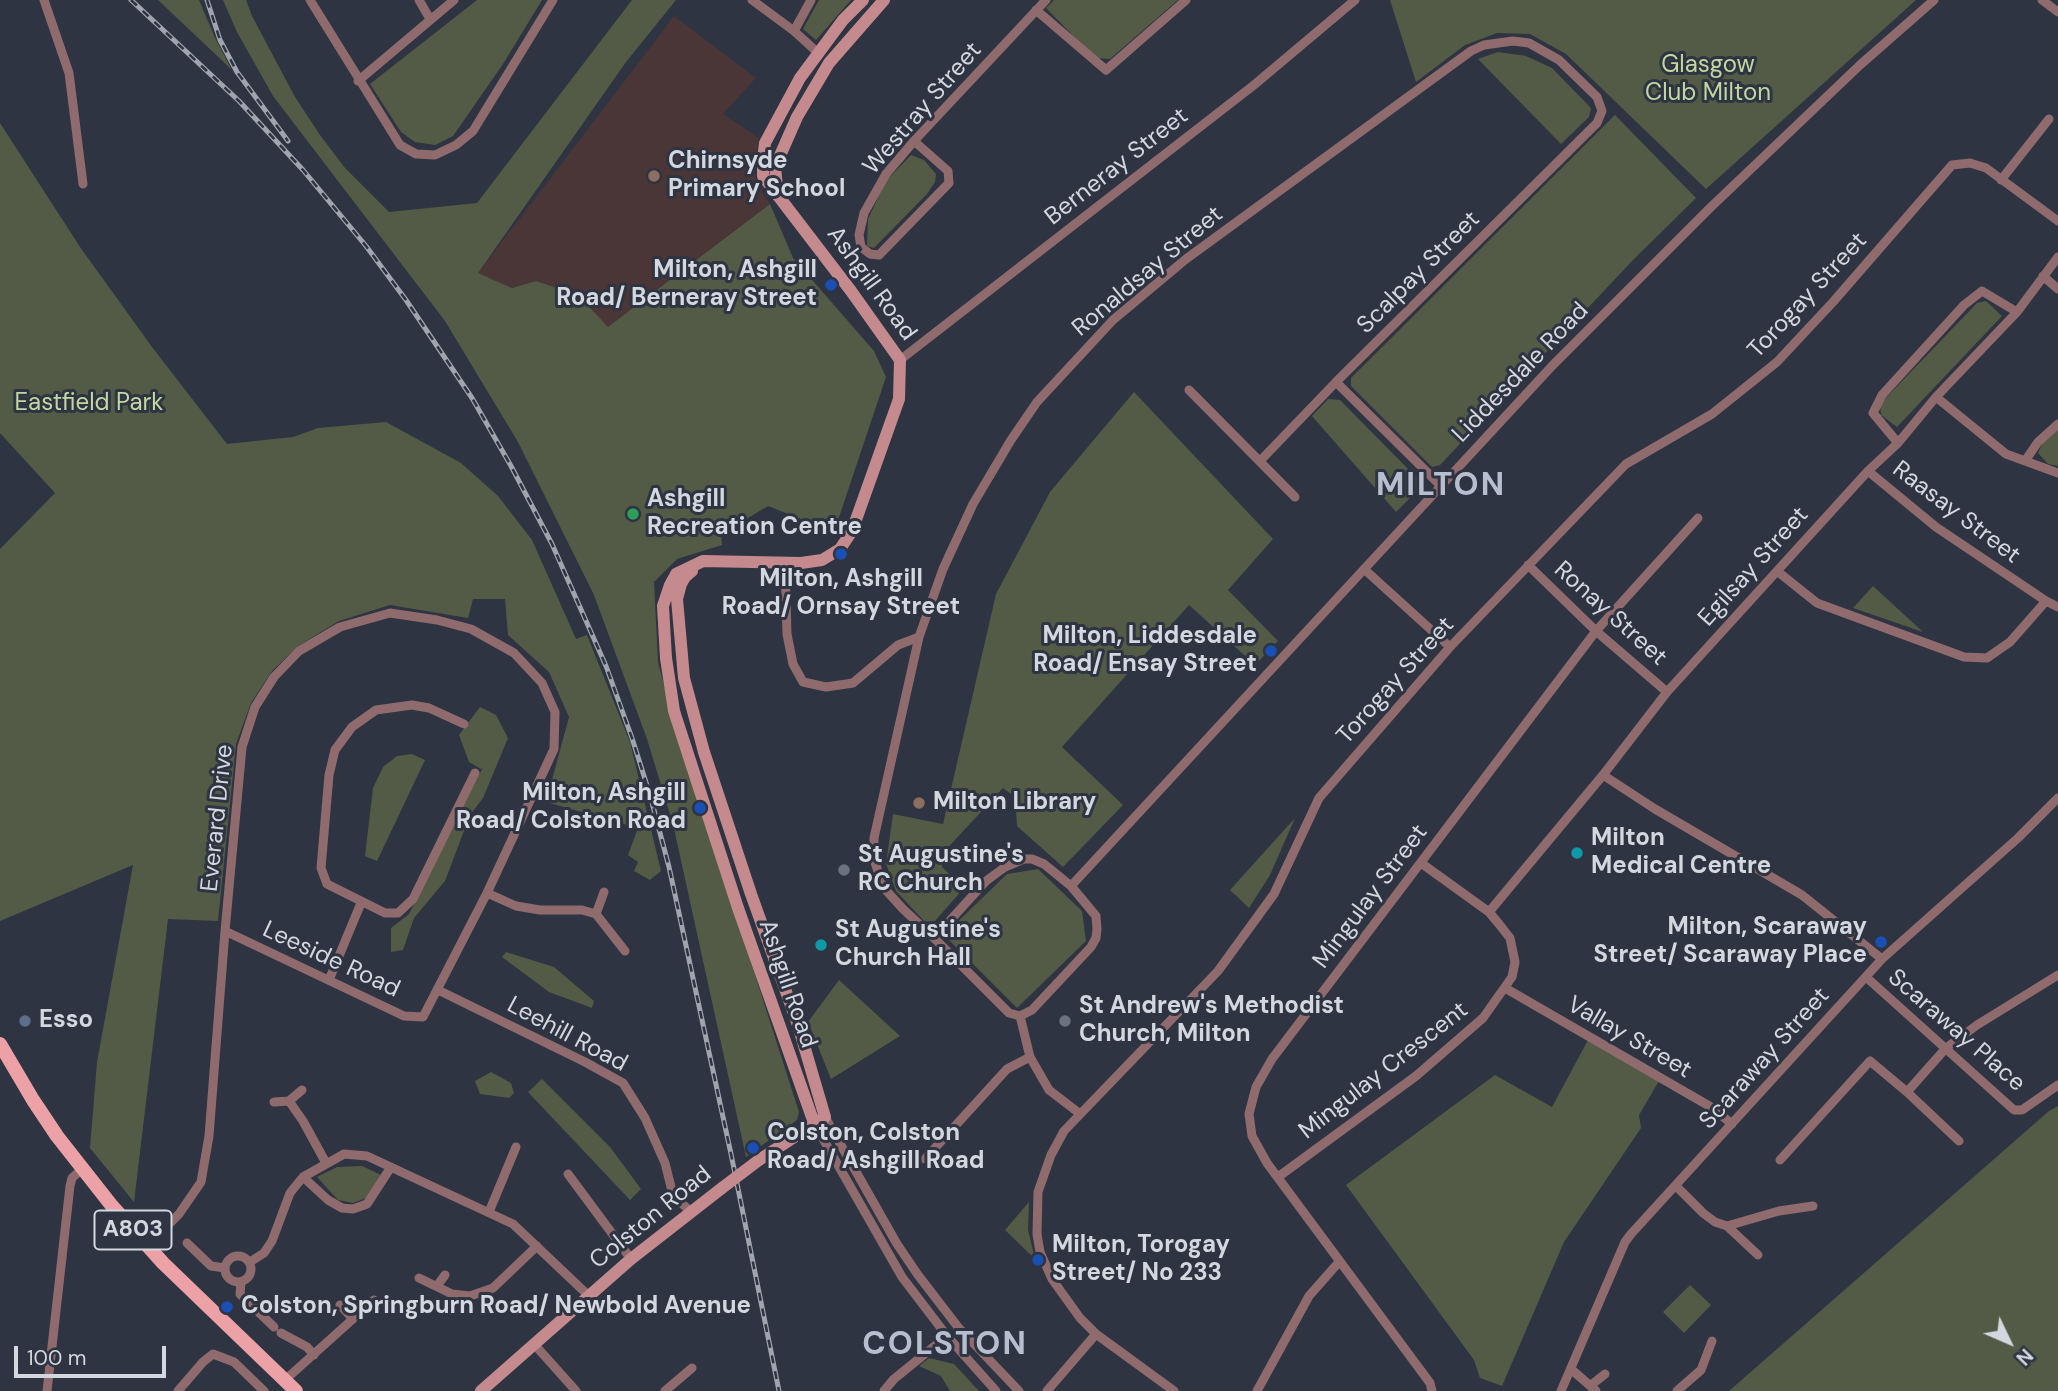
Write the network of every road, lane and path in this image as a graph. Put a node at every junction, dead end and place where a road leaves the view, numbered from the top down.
1 (44, 0) edge
2 (310, 0) edge
3 (419, 0) edge
4 (454, 0) edge
5 (553, 0) edge
6 (752, 0) edge
7 (811, 0) edge
8 (863, 0) edge
9 (884, 0) edge
10 (1046, 0) edge
11 (1186, 0) edge
12 (1354, 0) edge
13 (1934, 0) edge
14 (2042, 0) edge
15 (1036, 10) junction
16 (2058, 12) edge
17 (430, 19) junction
18 (794, 31) junction
19 (817, 52) junction
20 (358, 80) junction
21 (1602, 111) joint
22 (2049, 119) dead end
23 (914, 141) junction
24 (2001, 180) junction
25 (83, 184) dead end
26 (778, 196) junction
27 (2058, 221) edge
28 (2058, 257) edge
29 (2043, 276) junction
30 (2058, 289) edge
31 (2017, 312) junction
32 (900, 360) junction
33 (1336, 382) junction
34 (1189, 390) dead end
35 (1936, 397) junction
36 (2058, 424) edge
37 (1898, 443) junction
38 (1260, 461) junction
39 (2025, 461) junction
40 (1868, 471) junction
41 (2058, 473) edge
42 (1440, 485) junction
43 (1295, 497) dead end
44 (1698, 518) dead end
45 (785, 562) junction
46 (1528, 565) junction
47 (1364, 569) junction
48 (1777, 571) junction
49 (2046, 601) junction
50 (2058, 607) edge
51 (1596, 631) junction
52 (919, 637) junction
53 (1450, 647) junction
54 (1667, 691) junction
55 (464, 723) dead end
56 (475, 773) dead end
57 (1603, 775) junction
58 (2058, 798) edge
59 (1421, 863) junction
60 (1071, 886) junction
61 (604, 892) dead end
62 (486, 893) junction
63 (361, 902) junction
64 (1489, 912) junction
65 (596, 914) junction
66 (225, 931) junction
67 (934, 938) junction
68 (625, 951) dead end
69 (1882, 959) junction
70 (2058, 975) edge
71 (1867, 977) junction
72 (329, 980) junction
73 (1505, 988) junction
74 (438, 990) junction
75 (1020, 1016) junction
76 (423, 1017) joint
77 (0, 1044) edge
78 (1946, 1048) junction
79 (1030, 1057) junction
80 (2058, 1085) edge
81 (302, 1090) dead end
82 (1907, 1092) junction
83 (289, 1101) junction
84 (274, 1102) dead end
85 (1079, 1113) junction
86 (819, 1120) junction
87 (1732, 1124) junction
88 (1959, 1141) dead end
89 (516, 1147) dead end
90 (925, 1159) dead end
91 (1780, 1160) dead end
92 (326, 1163) junction
93 (391, 1167) junction
94 (82, 1169) junction
95 (568, 1174) dead end
96 (303, 1177) junction
97 (1278, 1177) junction
98 (1676, 1186) junction
99 (1813, 1206) dead end
100 (489, 1212) junction
101 (691, 1212) junction
102 (1727, 1226) junction
103 (187, 1243) dead end
104 (147, 1245) junction
105 (537, 1246) junction
106 (1758, 1255) dead end
107 (631, 1259) junction
108 (250, 1262) junction
109 (1339, 1262) junction
110 (225, 1268) junction
111 (445, 1275) dead end
112 (419, 1278) dead end
113 (241, 1282) junction
114 (437, 1286) junction
115 (589, 1296) junction
116 (374, 1300) dead end
117 (340, 1305) dead end
118 (353, 1319) junction
119 (1097, 1334) junction
120 (947, 1336) junction
121 (1712, 1341) dead end
122 (534, 1344) junction
123 (314, 1355) junction
124 (692, 1368) dead end
125 (1571, 1369) junction
126 (1605, 1374) dead end
127 (285, 1380) junction
128 (1593, 1389) edge
129 (484, 1390) edge
130 (47, 1391) edge
131 (178, 1391) edge
132 (264, 1391) edge
133 (296, 1391) edge
134 (576, 1391) edge
135 (666, 1391) edge
136 (884, 1391) edge
137 (996, 1391) edge
138 (1019, 1391) edge
139 (1047, 1391) edge
140 (1174, 1391) edge
141 (1257, 1391) edge
142 (1432, 1391) edge
143 (1561, 1391) edge
144 (1677, 1391) edge

1 - 25 street
2 - 20 street
3 - 17 street
4 - 17 street
5 - 20 street
6 - 18 street
7 - 18 street
8 - 19 street, Ashgill Road
9 - 26 street
10 - 15 street, Westray Street
11 - 15 street
12 - 32 street, Berneray Street
13 - 42 street, Liddesdale Road
14 - 16 street
15 - 23 street, Westray Street
17 - 20 street
18 - 19 street
19 - 26 street, Ashgill Road
21 - 33 street, Scalpay Street
21 - 52 street, Ronaldsay Street
22 - 24 street
23 - 23 street, Westray Street
24 - 27 street, Torogay Street
24 - 46 street, Torogay Street
26 - 32 street, Ashgill Road
28 - 29 street, Egilsay Street
29 - 30 street
29 - 31 street, Egilsay Street
31 - 35 street, Egilsay Street
31 - 37 street
32 - 45 street, Ashgill Road
33 - 38 street, Scalpay Street
33 - 42 street
34 - 38 street
35 - 37 street, Egilsay Street
35 - 39 street
36 - 39 street
37 - 40 street, Egilsay Street
38 - 43 street
39 - 41 street
40 - 48 street, Egilsay Street
40 - 49 street, Raasay Street
42 - 47 street, Liddesdale Road
44 - 51 street, Mingulay Street
45 - 52 street
45 - 86 street, Ashgill Road
46 - 51 street, Ronay Street
46 - 53 street, Torogay Street
47 - 53 street
47 - 60 street, Liddesdale Road
48 - 49 street
48 - 54 street, Egilsay Street
49 - 50 street, Raasay Street
51 - 54 street, Ronay Street
51 - 59 street, Mingulay Street
52 - 67 street, Ronaldsay Street
53 - 85 street, Torogay Street
54 - 57 street, Egilsay Street
55 - 63 street
56 - 63 street
57 - 64 street, Egilsay Street
57 - 69 street
58 - 69 street, Scaraway Street
59 - 64 street, Mingulay Crescent
59 - 97 street, Mingulay Street
60 - 67 street
60 - 75 street
61 - 65 street
62 - 65 street
62 - 66 street, Everard Drive
62 - 74 street, Everard Drive
63 - 72 street
64 - 73 street, Mingulay Crescent
65 - 68 street
66 - 72 street, Leeside Road
66 - 104 street, Everard Drive
67 - 75 street
69 - 71 street, Scaraway Street
70 - 78 street
71 - 78 street, Scaraway Place
71 - 87 street, Scaraway Street
72 - 76 street, Leeside Road
73 - 87 street, Vallay Street
73 - 97 street, Mingulay Crescent
74 - 76 street, Everard Drive
74 - 101 street, Leehill Road
75 - 79 street
77 - 94 main road, A803
78 - 80 street, Scaraway Place
78 - 82 street
79 - 85 street
79 - 90 street
81 - 83 street
82 - 88 street
82 - 91 street
83 - 84 street
83 - 92 street
85 - 119 street, Torogay Street
86 - 101 street, Colston Road, bridge
86 - 120 street, Ashgill Road
86 - 138 street, Ashgill Road
87 - 98 street, Scaraway Street
89 - 100 street
92 - 93 street
92 - 96 street
93 - 96 street
93 - 100 street
94 - 104 main road, A803
94 - 130 street
95 - 107 street
96 - 108 street
97 - 109 street, Mingulay Street
98 - 102 street
98 - 125 street, Scaraway Street
99 - 102 street
100 - 105 street
101 - 107 street, Colston Road
102 - 106 street
103 - 110 street
104 - 127 main road, A803
105 - 114 street
105 - 115 street
107 - 115 street, Colston Road
108 - 110 street
108 - 113 street
109 - 141 street
109 - 142 street, Mingulay Street
110 - 113 street
111 - 114 street
112 - 114 street
113 - 123 street
115 - 122 street, Colston Road
116 - 118 street
117 - 118 street
118 - 123 street
119 - 139 street
119 - 140 street, Torogay Street
120 - 136 street
120 - 137 street, Ashgill Road
121 - 144 street
122 - 129 street, Colston Road
122 - 134 street
123 - 127 street
124 - 135 street
125 - 128 street
125 - 143 street, Scaraway Street
126 - 128 street
127 - 133 main road, A803
131 - 132 street

